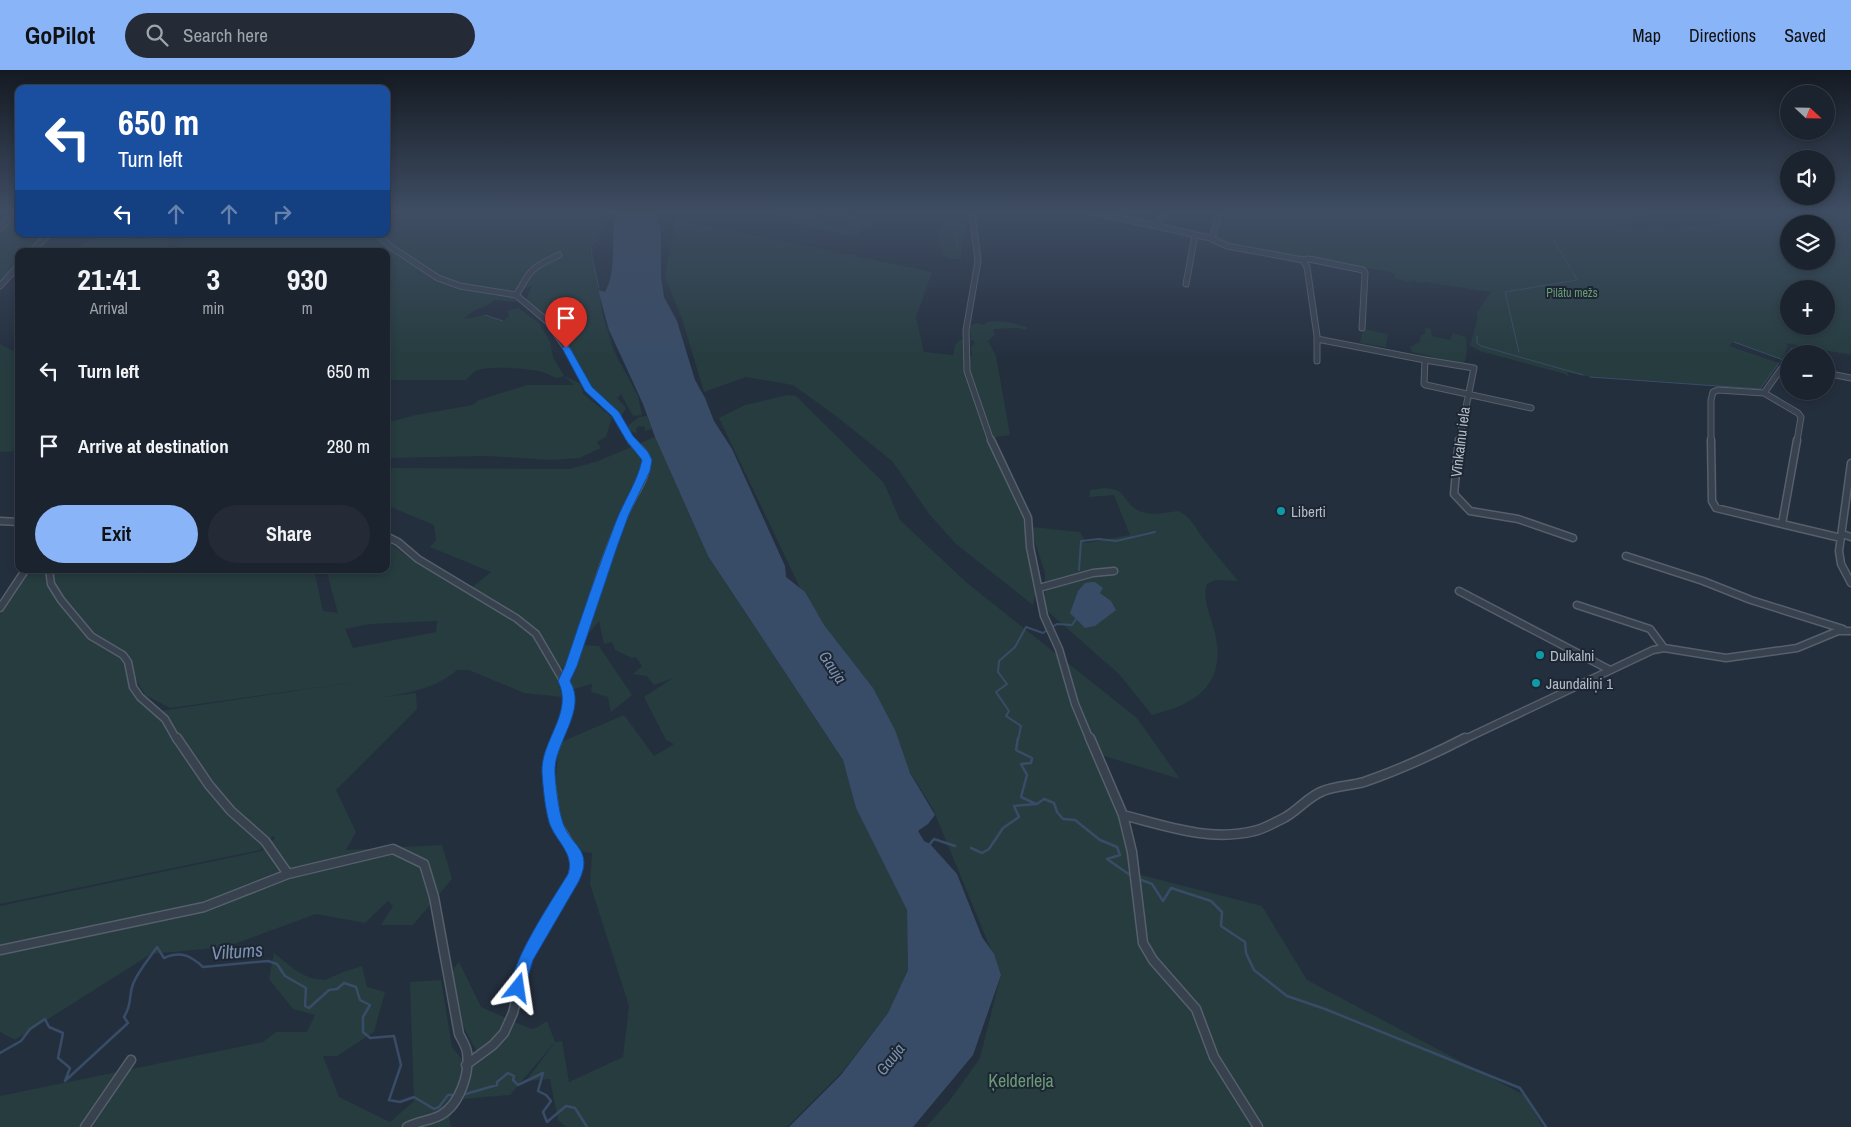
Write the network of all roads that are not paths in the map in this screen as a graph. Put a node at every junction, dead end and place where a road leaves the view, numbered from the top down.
1 (410, 260) edge
2 (550, 260) edge
3 (978, 260) edge
4 (1190, 260) edge
5 (1302, 260) edge
6 (1315, 260) edge
7 (15, 269) edge
8 (1186, 284) dead end
9 (0, 286) edge
10 (517, 293) junction
11 (1362, 328) dead end
12 (1317, 337) junction
13 (1345, 341) dead end
14 (1425, 360) junction
15 (1317, 361) dead end
16 (1780, 372) edge
17 (1835, 375) edge
18 (1851, 378) edge
19 (1764, 393) junction
20 (1466, 395) junction
21 (1531, 408) dead end
22 (1851, 463) edge
23 (0, 522) edge
24 (15, 522) edge
25 (1782, 524) junction
26 (1841, 536) junction
27 (1851, 537) edge
28 (390, 538) edge
29 (1574, 538) dead end
30 (1626, 556) dead end
31 (1114, 571) dead end
32 (23, 573) edge
33 (49, 573) edge
34 (1851, 583) edge
35 (1040, 588) junction
36 (1459, 591) dead end
37 (1577, 604) dead end
38 (0, 608) edge
39 (1851, 631) edge
40 (1664, 648) junction
41 (1608, 669) junction
42 (564, 681) junction
43 (1123, 815) junction
44 (288, 874) junction
45 (0, 950) edge
46 (131, 1060) dead end
47 (466, 1065) junction
48 (85, 1127) edge
49 (408, 1127) edge
50 (1258, 1127) edge

1 - 10 street
2 - 10 street
3 - 35 street
4 - 8 street
5 - 12 street
6 - 11 street
7 - 9 street
10 - 42 street
12 - 13 street
12 - 14 street
12 - 15 street
14 - 20 street
14 - 20 street, Vīnkalnu iela
16 - 19 street
17 - 18 street
19 - 25 street
19 - 25 street
20 - 21 street
20 - 29 street, Vīnkalnu iela
22 - 26 street
23 - 24 street
25 - 26 street
26 - 27 street
26 - 34 street
28 - 42 street
30 - 39 street
31 - 35 street
32 - 38 street
33 - 44 street
35 - 43 street
36 - 41 street
37 - 40 street
39 - 40 street
40 - 41 street
41 - 43 street
42 - 47 street
43 - 50 street
44 - 45 street
44 - 47 street
46 - 48 street
47 - 49 street

